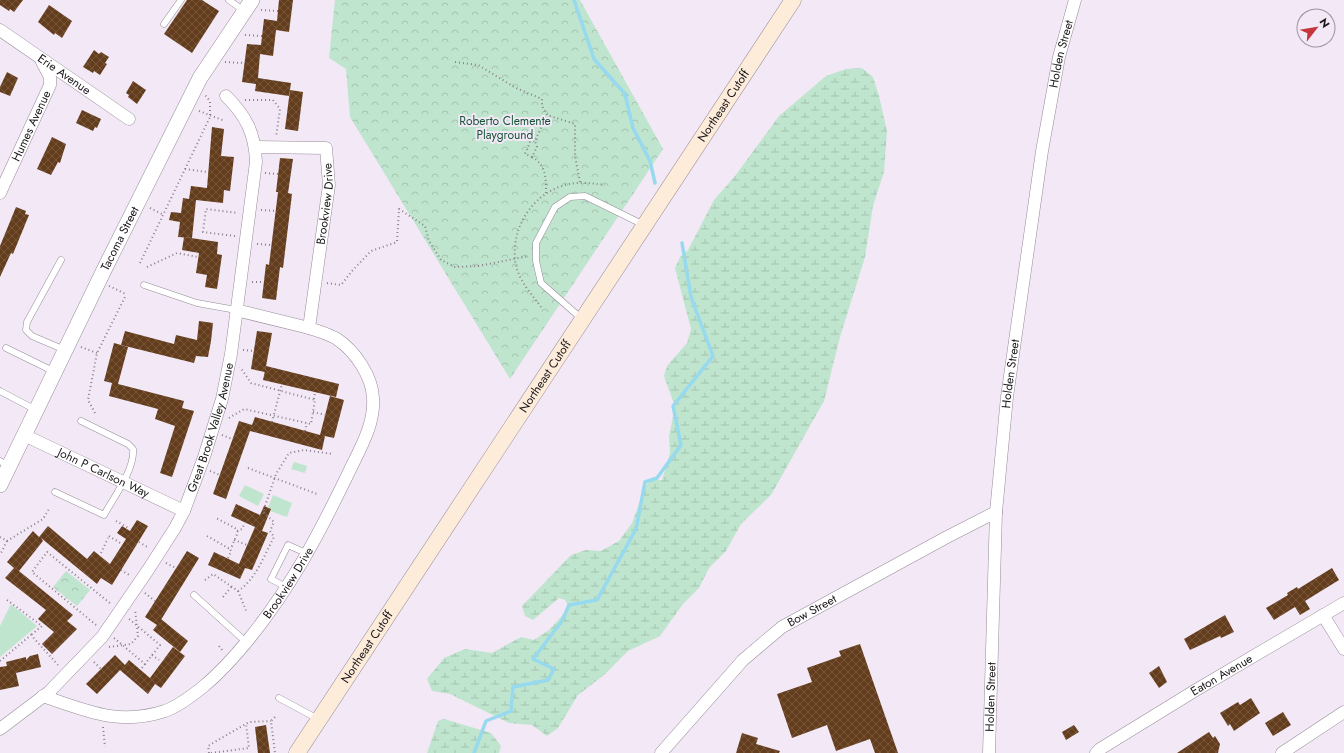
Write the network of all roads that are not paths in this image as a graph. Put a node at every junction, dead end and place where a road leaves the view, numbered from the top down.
1 (181, 0) edge
2 (229, 0) edge
3 (793, 0) edge
4 (1074, 0) edge
5 (252, 7) edge
6 (164, 24) dead end
7 (0, 30) edge
8 (40, 59) junction
9 (226, 96) dead end
10 (129, 119) dead end
11 (256, 147) junction
12 (0, 193) edge
13 (644, 225) junction
14 (62, 260) dead end
15 (144, 285) dead end
16 (236, 310) junction
17 (582, 319) junction
18 (309, 328) junction
19 (6, 348) dead end
20 (73, 348) junction
21 (55, 372) junction
22 (0, 391) edge
23 (36, 410) junction
24 (81, 421) dead end
25 (24, 434) junction
26 (5, 463) edge
27 (123, 482) junction
28 (0, 485) edge
29 (55, 492) dead end
30 (184, 511) junction
31 (996, 512) junction
32 (308, 554) junction
33 (288, 588) junction
34 (194, 595) dead end
35 (1344, 603) edge
36 (1323, 615) junction
37 (246, 642) junction
38 (1344, 649) edge
39 (43, 696) junction
40 (279, 698) dead end
41 (1344, 712) edge
42 (320, 720) junction
43 (0, 729) edge
44 (1296, 749) edge
45 (1098, 751) edge
46 (297, 753) edge
47 (661, 753) edge
48 (989, 753) edge
49 (1282, 753) edge

1 - 6 lane
2 - 5 lane
3 - 13 main road, Northeast Cutoff
4 - 31 street, Holden Street
5 - 20 street, Tacoma Street
7 - 8 street, Erie Avenue
8 - 10 street, Erie Avenue
8 - 12 street, Humes Avenue
9 - 11 street, Great Brook Valley Avenue
11 - 16 street, Great Brook Valley Avenue
11 - 18 street, Brookview Drive
13 - 17 main road, Northeast Cutoff
13 - 17 lane
14 - 20 lane
15 - 16 lane
16 - 18 street, Brookview Drive
16 - 30 street, Great Brook Valley Avenue
17 - 42 main road, Northeast Cutoff
18 - 32 street, Brookview Drive
19 - 21 lane
20 - 21 street, Tacoma Street
21 - 23 street, Tacoma Street
22 - 23 lane
23 - 25 street, Tacoma Street
24 - 27 lane
25 - 26 street, Tacoma Street
25 - 27 street, John P Carlson Way
26 - 28 street, Tacoma Street
27 - 29 lane
27 - 30 street, John P Carlson Way
30 - 39 street, Great Brook Valley Avenue
31 - 47 street, Bow Street
31 - 48 street, Holden Street
32 - 33 street, Brookview Drive
32 - 33 lane
33 - 37 street, Brookview Drive
34 - 37 lane
35 - 36 street, Eaton Avenue
36 - 38 street
36 - 45 street, Eaton Avenue
37 - 39 street, Brookview Drive
39 - 43 street, Great Brook Valley Avenue
40 - 42 lane
41 - 44 street
42 - 46 main road, Northeast Cutoff
44 - 49 street

